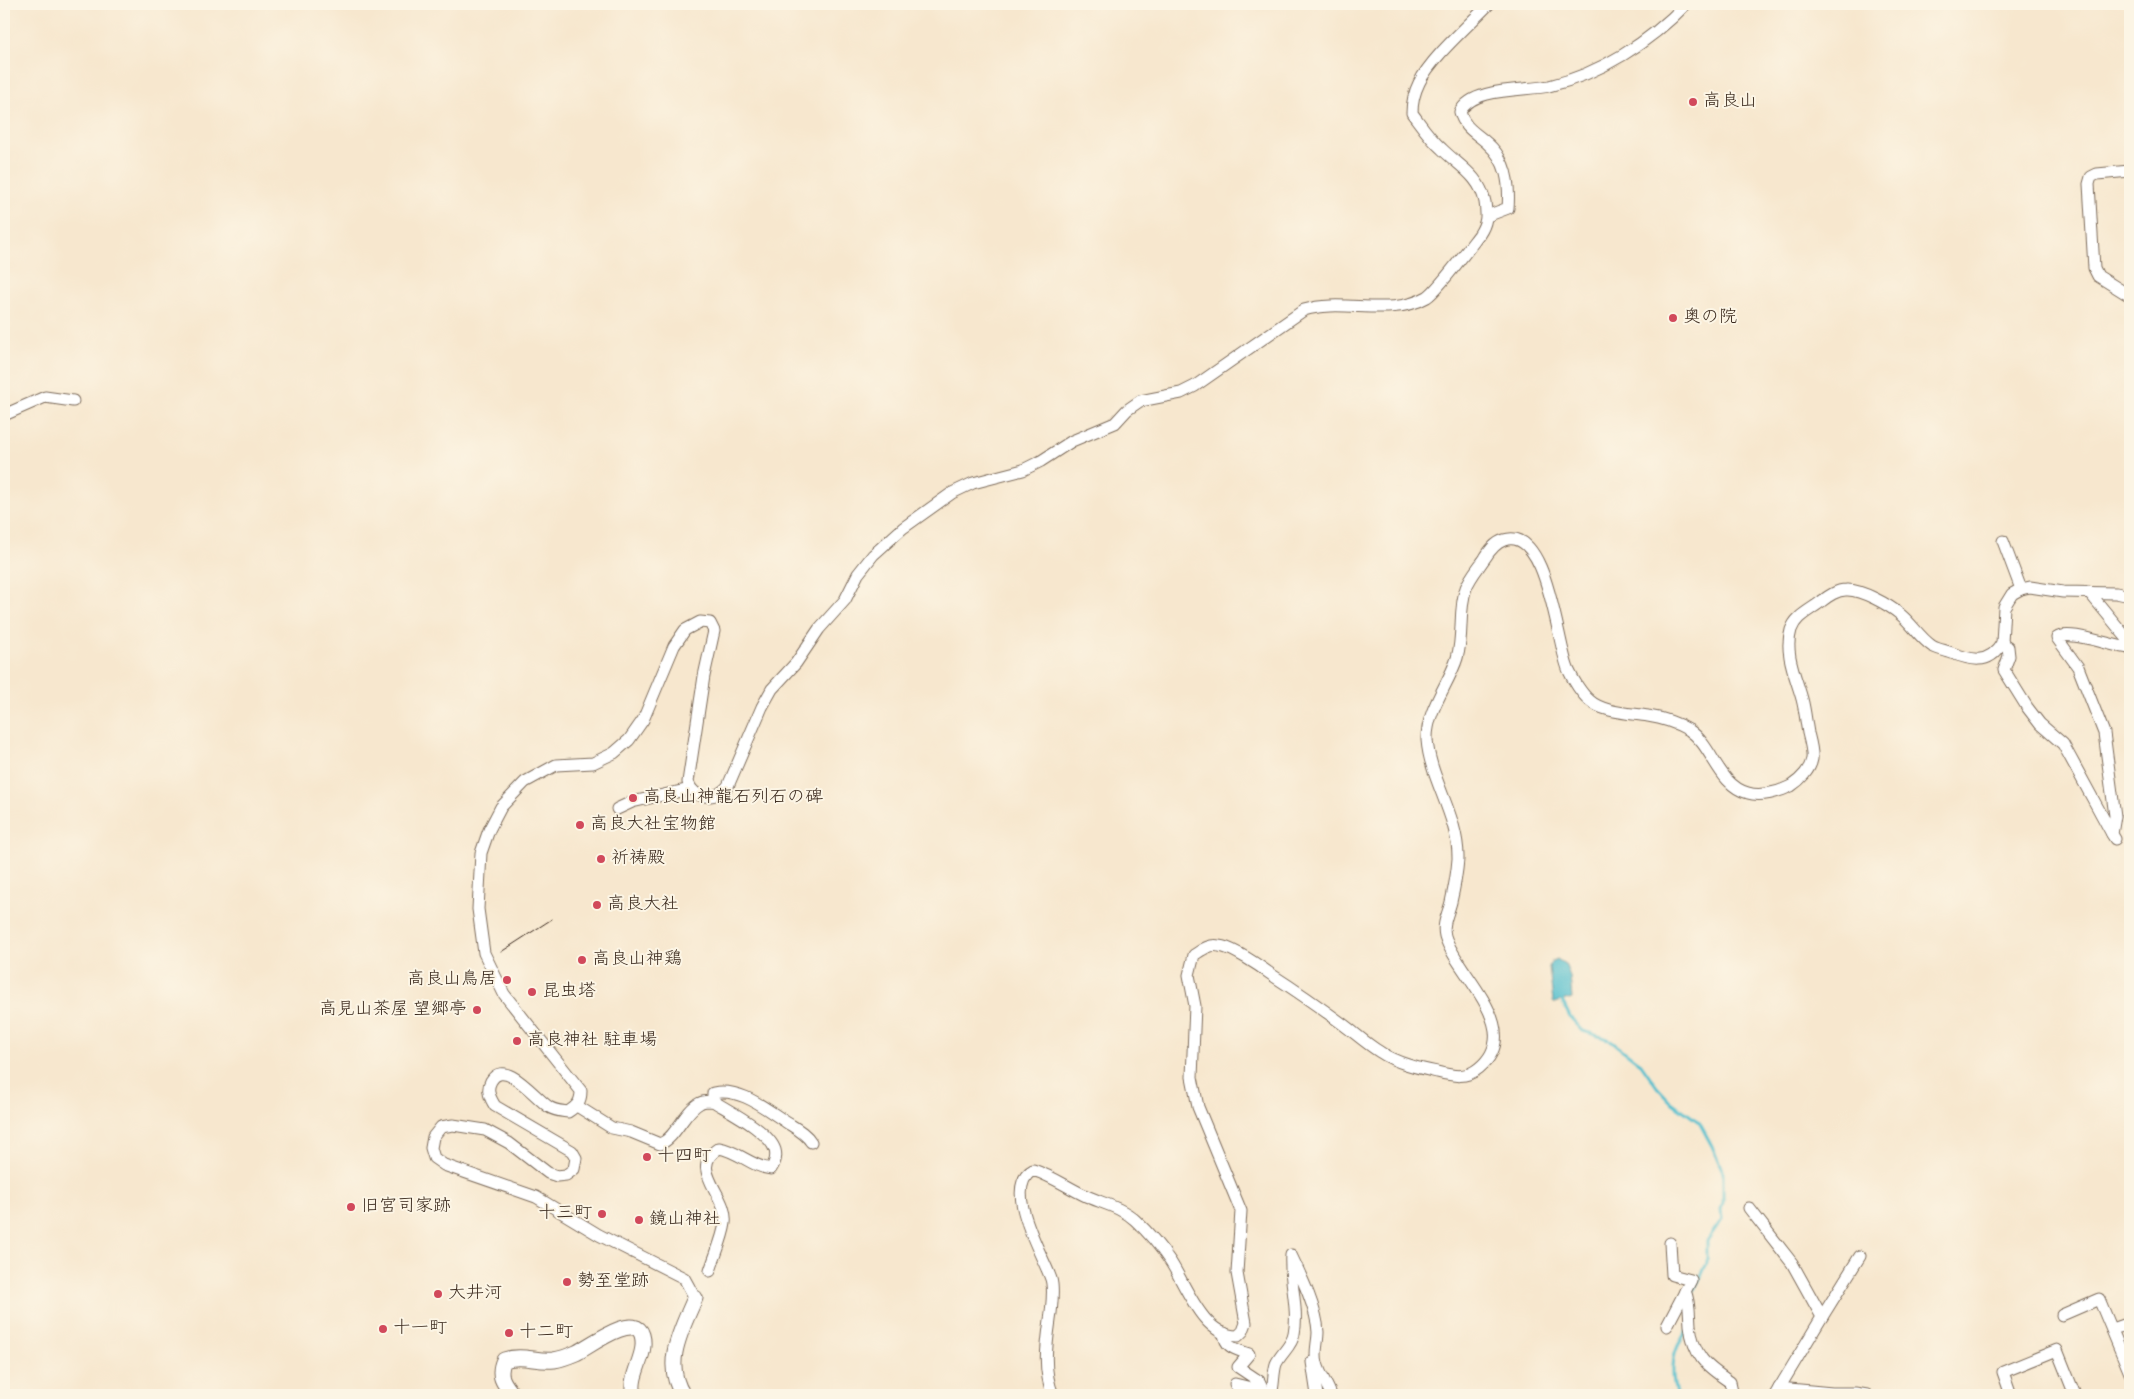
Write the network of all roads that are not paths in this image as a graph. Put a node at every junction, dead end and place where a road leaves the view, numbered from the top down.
1 (1489, 4) edge
2 (1686, 4) edge
3 (2130, 171) edge
4 (1487, 216) junction
5 (2130, 296) edge
6 (72, 401) dead end
7 (4, 415) edge
8 (2003, 541) dead end
9 (2021, 589) junction
10 (2089, 592) junction
11 (2130, 596) edge
12 (2130, 642) edge
13 (2002, 643) junction
14 (2130, 648) edge
15 (690, 789) junction
16 (617, 809) dead end
17 (712, 1101) junction
18 (577, 1106) junction
19 (811, 1142) dead end
20 (1749, 1208) dead end
21 (1670, 1243) dead end
22 (1860, 1256) dead end
23 (710, 1271) dead end
24 (1687, 1295) junction
25 (695, 1298) joint
26 (2062, 1315) dead end
27 (1822, 1317) junction
28 (2130, 1323) edge
29 (1667, 1326) dead end
30 (2113, 1330) junction
31 (1224, 1333) junction
32 (1240, 1334) junction
33 (1315, 1348) junction
34 (1248, 1354) junction
35 (2130, 1373) edge
36 (1777, 1392) edge
37 (513, 1395) edge
38 (634, 1395) edge
39 (683, 1395) edge
40 (1053, 1395) edge
41 (1248, 1395) edge
42 (1272, 1395) edge
43 (1317, 1395) edge
44 (1331, 1395) edge
45 (1733, 1395) edge
46 (1867, 1395) edge
47 (2011, 1395) edge
48 (2075, 1395) edge

1 - 4 street
2 - 4 street
3 - 5 street
4 - 15 street
6 - 7 street
8 - 9 street
9 - 10 street
9 - 13 street
10 - 11 street
10 - 12 street
13 - 14 street
13 - 32 street
15 - 16 street
15 - 18 street
17 - 18 street
17 - 19 street
17 - 23 street
18 - 25 street
20 - 27 street
21 - 24 street
22 - 27 street
24 - 29 street
24 - 45 street
25 - 39 main road
26 - 30 street
27 - 36 street
28 - 30 street
30 - 35 street
31 - 32 street
31 - 34 street
31 - 40 street
32 - 34 street
33 - 42 street
33 - 43 street
33 - 44 street
34 - 41 street
36 - 46 street
37 - 38 main road
47 - 48 street

